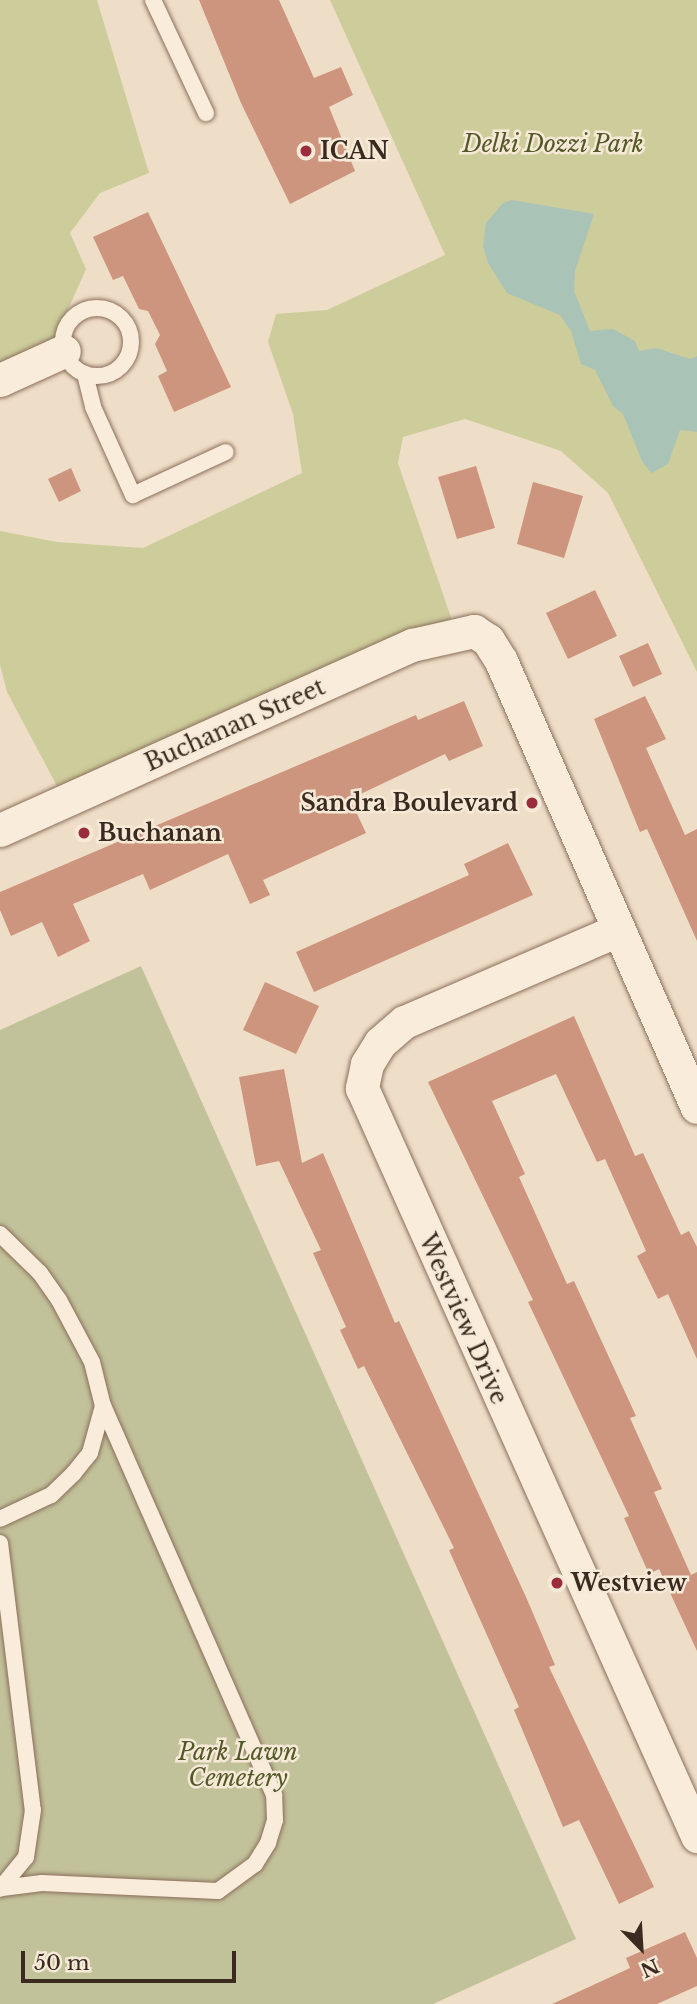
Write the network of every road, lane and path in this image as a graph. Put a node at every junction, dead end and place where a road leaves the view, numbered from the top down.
1 (153, 0) edge
2 (206, 113) dead end
3 (75, 363) joint
4 (0, 380) edge
5 (226, 452) dead end
6 (0, 830) edge
7 (618, 930) junction
8 (697, 1107) edge
9 (0, 1234) edge
10 (103, 1406) junction
11 (0, 1519) edge
12 (0, 1542) edge
13 (697, 1836) edge
14 (1, 1889) edge

1 - 2 lane
3 - 4 street
3 - 5 lane
6 - 7 street, Buchanan Street
7 - 8 street
7 - 13 street, Westview Drive
9 - 10 lane
10 - 11 lane
10 - 14 lane
12 - 14 lane

